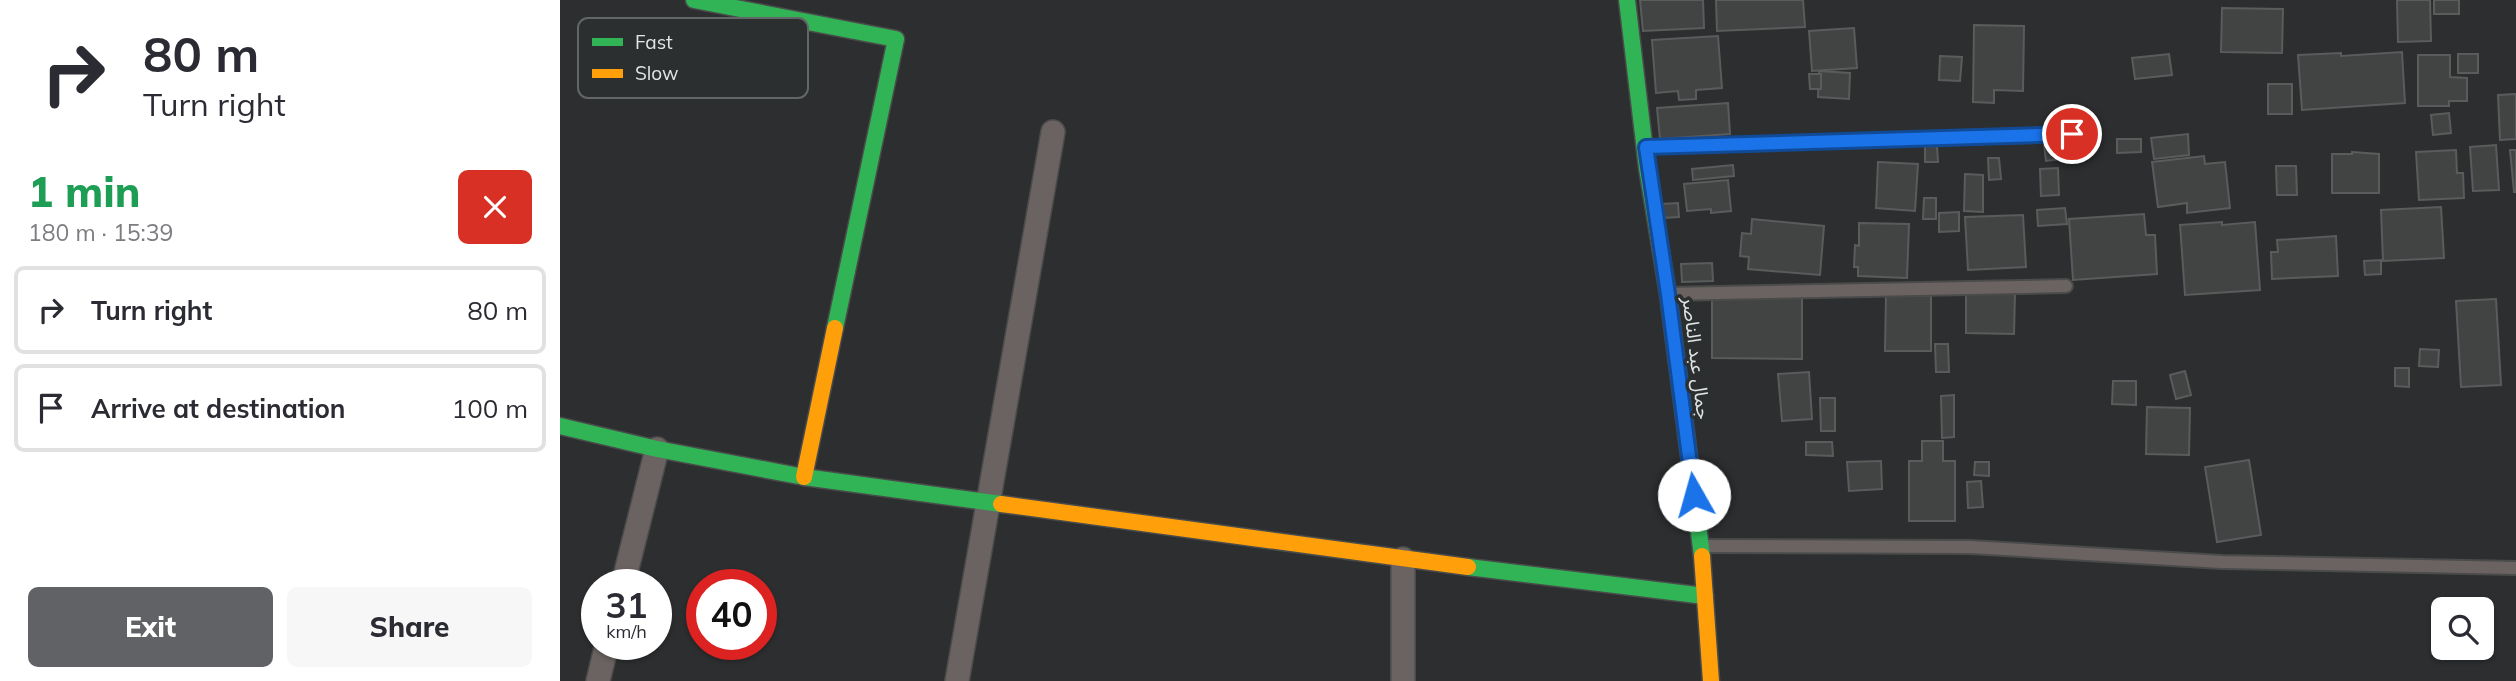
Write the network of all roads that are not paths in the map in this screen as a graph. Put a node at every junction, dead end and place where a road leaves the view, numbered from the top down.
1 (694, 0) edge
2 (1627, 0) edge
3 (787, 18) edge
4 (808, 22) edge
5 (1053, 132) dead end
6 (2072, 134) dead end
7 (1646, 147) junction
8 (2066, 286) dead end
9 (1668, 294) junction
10 (560, 426) edge
11 (657, 449) junction
12 (804, 477) junction
13 (987, 503) junction
14 (1700, 545) junction
15 (1403, 559) junction
16 (2516, 568) edge
17 (626, 569) edge
18 (1705, 596) junction
19 (603, 660) edge
20 (598, 681) edge
21 (957, 681) edge
22 (1403, 681) edge
23 (1711, 681) edge

1 - 3 street
2 - 7 street, جمال عبد الناصر
4 - 12 street
5 - 13 street
6 - 7 lane
7 - 9 street, جمال عبد الناصر
8 - 9 lane
9 - 14 street, جمال عبد الناصر
10 - 11 street
11 - 12 street
11 - 17 street
12 - 13 street
13 - 15 street
13 - 21 street
14 - 16 lane
14 - 18 street, جمال عبد الناصر
15 - 18 street
15 - 22 street
18 - 23 street, جمال عبد الناصر
19 - 20 street

